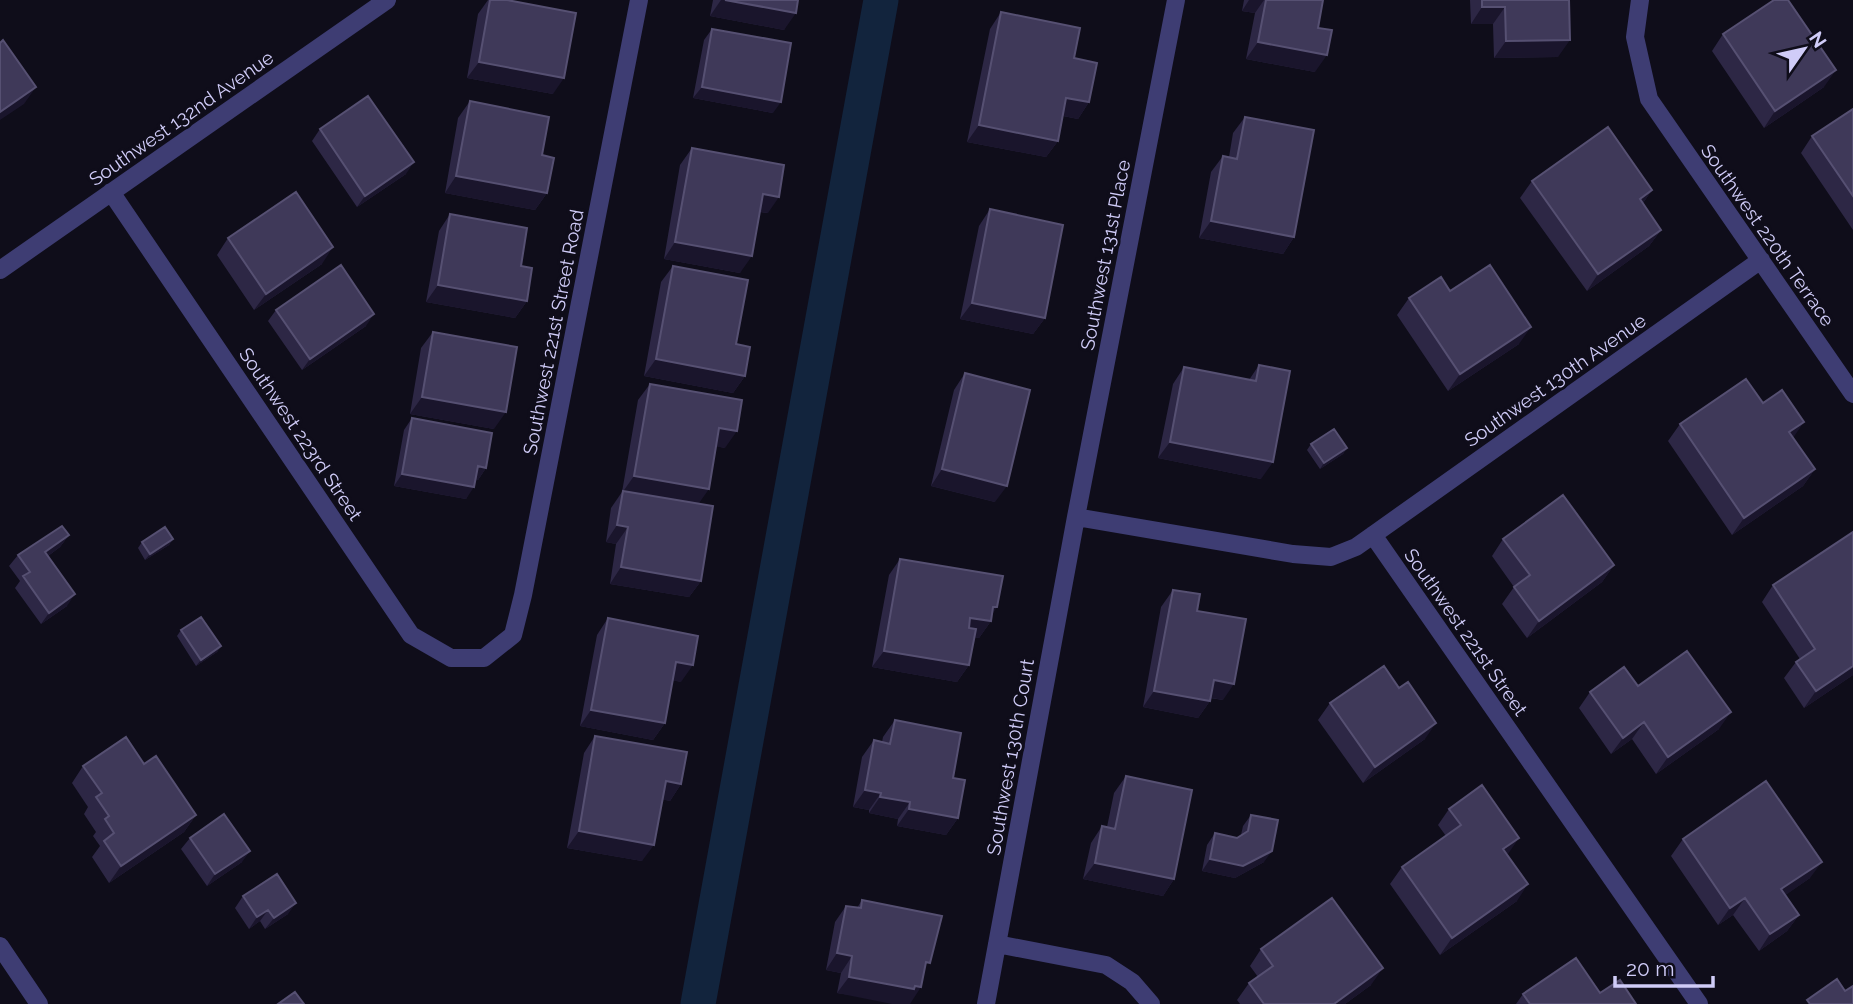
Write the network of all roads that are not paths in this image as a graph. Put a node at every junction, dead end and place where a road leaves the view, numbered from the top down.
1 (387, 0) edge
2 (639, 0) edge
3 (1176, 0) edge
4 (1640, 0) edge
5 (111, 192) junction
6 (1761, 260) junction
7 (0, 270) edge
8 (1853, 394) edge
9 (1076, 517) junction
10 (1374, 535) junction
11 (484, 658) joint
12 (997, 944) junction
13 (0, 946) edge
14 (39, 1004) edge
15 (986, 1004) edge
16 (1151, 1004) edge
17 (1699, 1004) edge

1 - 5 street, Southwest 132nd Avenue
2 - 11 street, Southwest 221st Street Road
3 - 9 street, Southwest 131st Place
4 - 6 street, Southwest 220th Terrace
5 - 7 street, Southwest 132nd Avenue
5 - 11 street, Southwest 223rd Street
6 - 8 street, Southwest 220th Terrace
6 - 10 street, Southwest 130th Avenue
9 - 10 street
9 - 12 street, Southwest 130th Court
10 - 17 street, Southwest 221st Street
12 - 15 street, Southwest 130th Court
12 - 16 street
13 - 14 street

